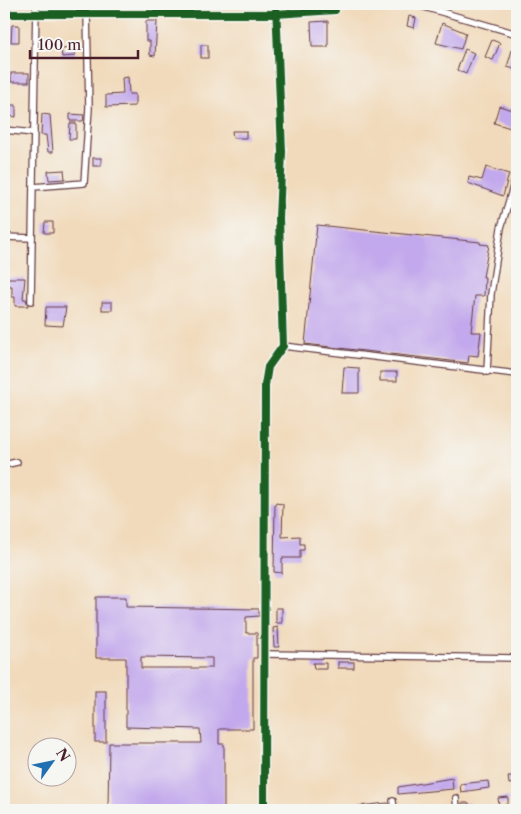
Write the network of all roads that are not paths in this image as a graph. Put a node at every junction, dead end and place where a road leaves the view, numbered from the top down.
1 (36, 4) edge
2 (276, 4) edge
3 (335, 4) edge
4 (414, 4) edge
5 (36, 13) junction
6 (87, 13) junction
7 (4, 14) edge
8 (276, 14) junction
9 (517, 34) edge
10 (4, 130) edge
11 (34, 133) junction
12 (517, 173) edge
13 (33, 187) junction
14 (4, 237) edge
15 (32, 238) junction
16 (31, 300) dead end
17 (283, 346) junction
18 (487, 372) junction
19 (517, 374) edge
20 (16, 462) dead end
21 (4, 465) edge
22 (266, 654) junction
23 (517, 658) edge
24 (456, 798) dead end
25 (393, 801) dead end
26 (264, 810) edge
27 (394, 810) edge
28 (457, 810) edge

1 - 5 street
2 - 8 street
3 - 8 street
4 - 9 street
5 - 6 street
5 - 7 street
5 - 11 street
6 - 8 street
6 - 13 street
8 - 17 street
10 - 11 street
11 - 13 street
12 - 18 street
13 - 15 street
14 - 15 street
15 - 16 street
17 - 18 street
17 - 22 street
18 - 19 street
20 - 21 street
22 - 23 street
22 - 26 street
24 - 28 street
25 - 27 street

